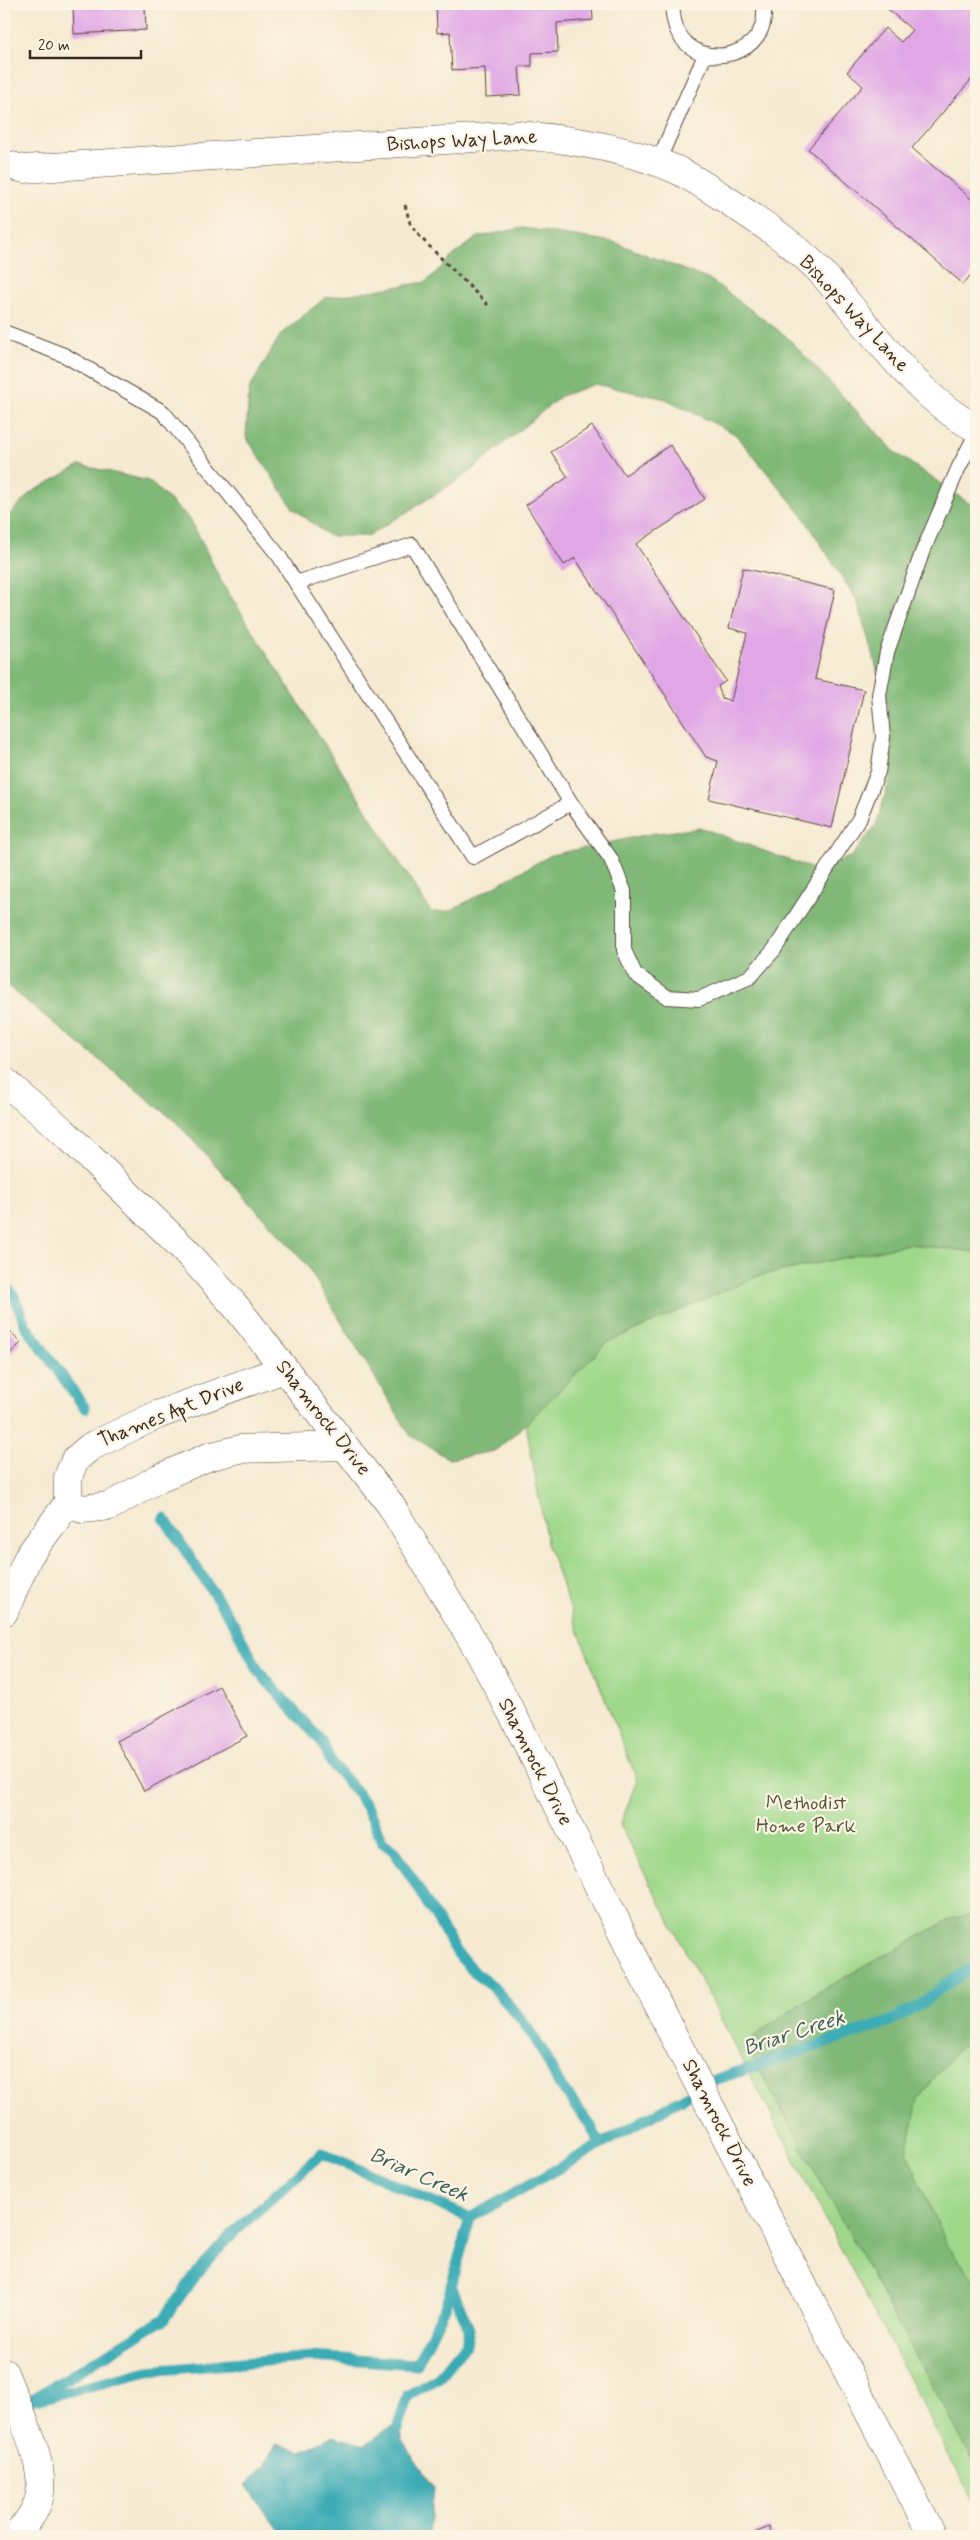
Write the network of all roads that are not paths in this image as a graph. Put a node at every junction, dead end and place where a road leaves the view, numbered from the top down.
1 (673, 4) edge
2 (763, 4) edge
3 (705, 55) junction
4 (657, 164) junction
5 (14, 166) edge
6 (4, 332) edge
7 (976, 428) edge
8 (976, 434) edge
9 (296, 583) junction
10 (570, 803) junction
11 (4, 1081) edge
12 (284, 1369) junction
13 (344, 1446) junction
14 (68, 1503) junction
15 (4, 1612) edge
16 (4, 2373) edge
17 (16, 2536) edge
18 (933, 2536) edge

1 - 3 lane
2 - 3 lane
3 - 4 lane
4 - 5 street, Bishops Way Lane
4 - 7 street, Bishops Way Lane
6 - 9 lane
8 - 10 lane
9 - 10 lane
9 - 10 lane
11 - 12 street, Shamrock Drive
12 - 13 street, Shamrock Drive
12 - 14 street, Thames Apt Drive
13 - 14 street
13 - 18 street, Shamrock Drive
14 - 15 street
16 - 17 street

